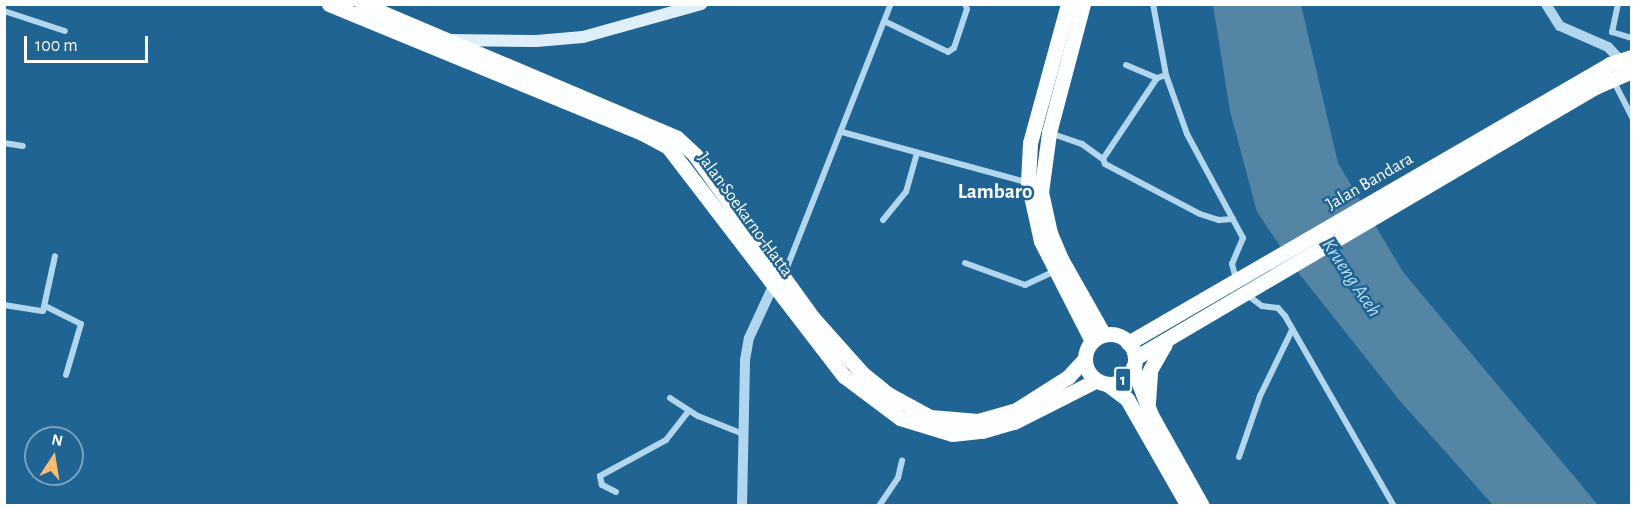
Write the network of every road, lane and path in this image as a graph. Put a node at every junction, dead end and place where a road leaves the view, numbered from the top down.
1 (21, 4) edge
2 (329, 4) edge
3 (362, 4) edge
4 (700, 4) edge
5 (891, 4) edge
6 (965, 4) edge
7 (1068, 4) edge
8 (1083, 4) edge
9 (1153, 4) edge
10 (1546, 4) edge
11 (1618, 4) edge
12 (4, 11) edge
13 (20, 14) junction
14 (884, 21) junction
15 (65, 31) dead end
16 (1615, 35) junction
17 (1632, 38) edge
18 (445, 40) junction
19 (1608, 47) junction
20 (1625, 58) edge
21 (1126, 65) dead end
22 (1632, 71) edge
23 (1166, 75) junction
24 (1157, 78) junction
25 (1612, 79) junction
26 (1594, 80) junction
27 (1632, 117) edge
28 (842, 132) junction
29 (1049, 133) junction
30 (4, 142) edge
31 (23, 146) dead end
32 (917, 153) junction
33 (1103, 159) junction
34 (1028, 182) junction
35 (1233, 219) junction
36 (883, 220) dead end
37 (738, 228) junction
38 (55, 256) dead end
39 (965, 263) dead end
40 (1055, 271) junction
41 (778, 281) junction
42 (1242, 288) junction
43 (4, 305) edge
44 (45, 306) junction
45 (1292, 330) junction
46 (1173, 334) junction
47 (1098, 338) junction
48 (1128, 343) junction
49 (1085, 359) junction
50 (1134, 363) junction
51 (66, 375) dead end
52 (1102, 382) junction
53 (670, 398) dead end
54 (689, 411) junction
55 (1151, 415) junction
56 (743, 434) junction
57 (1239, 457) dead end
58 (902, 460) dead end
59 (616, 492) dead end
60 (742, 506) edge
61 (879, 506) edge
62 (1188, 506) edge
63 (1202, 506) edge
64 (1394, 506) edge

1 - 13 street
2 - 37 highway, Jalan Soekarno-Hatta
3 - 18 highway, Jalan Soekarno-Hatta
4 - 18 main road
5 - 14 street
6 - 14 street
7 - 34 highway
8 - 29 highway
9 - 23 street
10 - 19 street
11 - 16 street
12 - 13 street
13 - 15 street
14 - 28 street
16 - 17 street
16 - 19 street
18 - 37 highway, Jalan Soekarno-Hatta
19 - 20 street
20 - 26 highway, Jalan Bandara
21 - 24 street
22 - 25 highway, Jalan Bandara
23 - 24 street
23 - 35 street
24 - 33 street
25 - 26 highway, Jalan Bandara
25 - 27 street
26 - 42 highway, Jalan Bandara
28 - 32 street
28 - 41 street
29 - 33 street
29 - 47 highway
30 - 31 street
32 - 34 street
32 - 36 street
33 - 35 street
34 - 40 highway
35 - 42 street
37 - 41 highway, Jalan Soekarno-Hatta
38 - 44 street
39 - 40 street
40 - 47 highway
41 - 49 highway, Jalan Soekarno-Hatta
41 - 52 highway, Jalan Soekarno-Hatta
41 - 56 street
42 - 45 street
42 - 46 highway, Jalan Bandara
42 - 48 highway, Jalan Bandara
43 - 44 street
44 - 51 street
45 - 57 street
45 - 64 street
46 - 50 highway, Jalan Bandara
46 - 55 highway
47 - 48 highway, 1
47 - 49 highway
48 - 50 highway, 1
49 - 52 highway, 1
50 - 52 highway, 1
50 - 55 highway, 1
52 - 62 highway, 1
53 - 54 street
54 - 56 street
54 - 59 street
55 - 63 highway, 1
56 - 60 street
58 - 61 street

